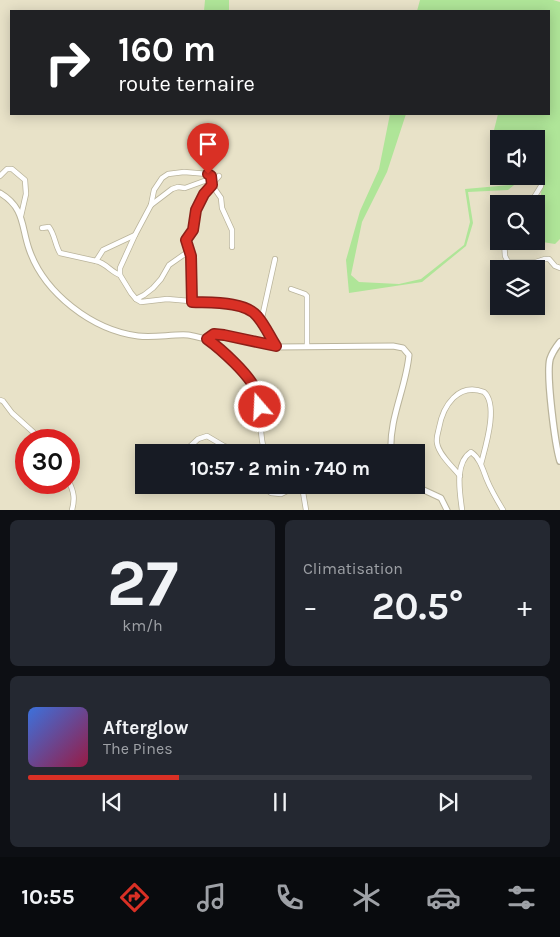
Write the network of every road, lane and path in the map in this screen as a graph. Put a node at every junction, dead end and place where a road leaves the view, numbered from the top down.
1 (0, 176) edge
2 (219, 176) dead end
3 (212, 183) junction
4 (541, 186) dead end
5 (0, 193) edge
6 (536, 195) edge
7 (151, 204) junction
8 (21, 216) junction
9 (42, 228) dead end
10 (135, 235) junction
11 (232, 246) dead end
12 (505, 250) edge
13 (189, 251) junction
14 (275, 259) dead end
15 (96, 261) junction
16 (560, 268) edge
17 (120, 275) junction
18 (291, 289) dead end
19 (136, 299) junction
20 (192, 302) junction
21 (261, 322) junction
22 (207, 339) junction
23 (560, 342) edge
24 (276, 346) junction
25 (307, 346) junction
26 (0, 400) edge
27 (30, 429) edge
28 (193, 444) edge
29 (221, 444) edge
30 (263, 444) edge
31 (392, 444) edge
32 (560, 461) edge
33 (481, 464) junction
34 (460, 476) junction
35 (425, 491) edge
36 (74, 494) edge
37 (303, 494) edge
38 (72, 510) edge
39 (306, 510) edge
40 (447, 510) edge
41 (462, 510) edge
42 (502, 510) edge

1 - 8 street
2 - 3 street
3 - 7 street
3 - 7 street
3 - 11 street
3 - 13 street
4 - 6 street
5 - 8 street
7 - 10 street
8 - 22 street
9 - 15 street
10 - 15 street
10 - 17 street
12 - 16 street
13 - 19 street
13 - 20 street
14 - 21 street
15 - 17 street
17 - 19 street
18 - 25 street
19 - 20 street
20 - 21 street
21 - 24 street
22 - 24 street
22 - 30 street
23 - 32 main road
24 - 25 street
25 - 31 street
26 - 27 street
28 - 29 street
33 - 34 street
33 - 34 street
33 - 42 street
34 - 41 street
35 - 40 street
36 - 38 street
37 - 39 street

